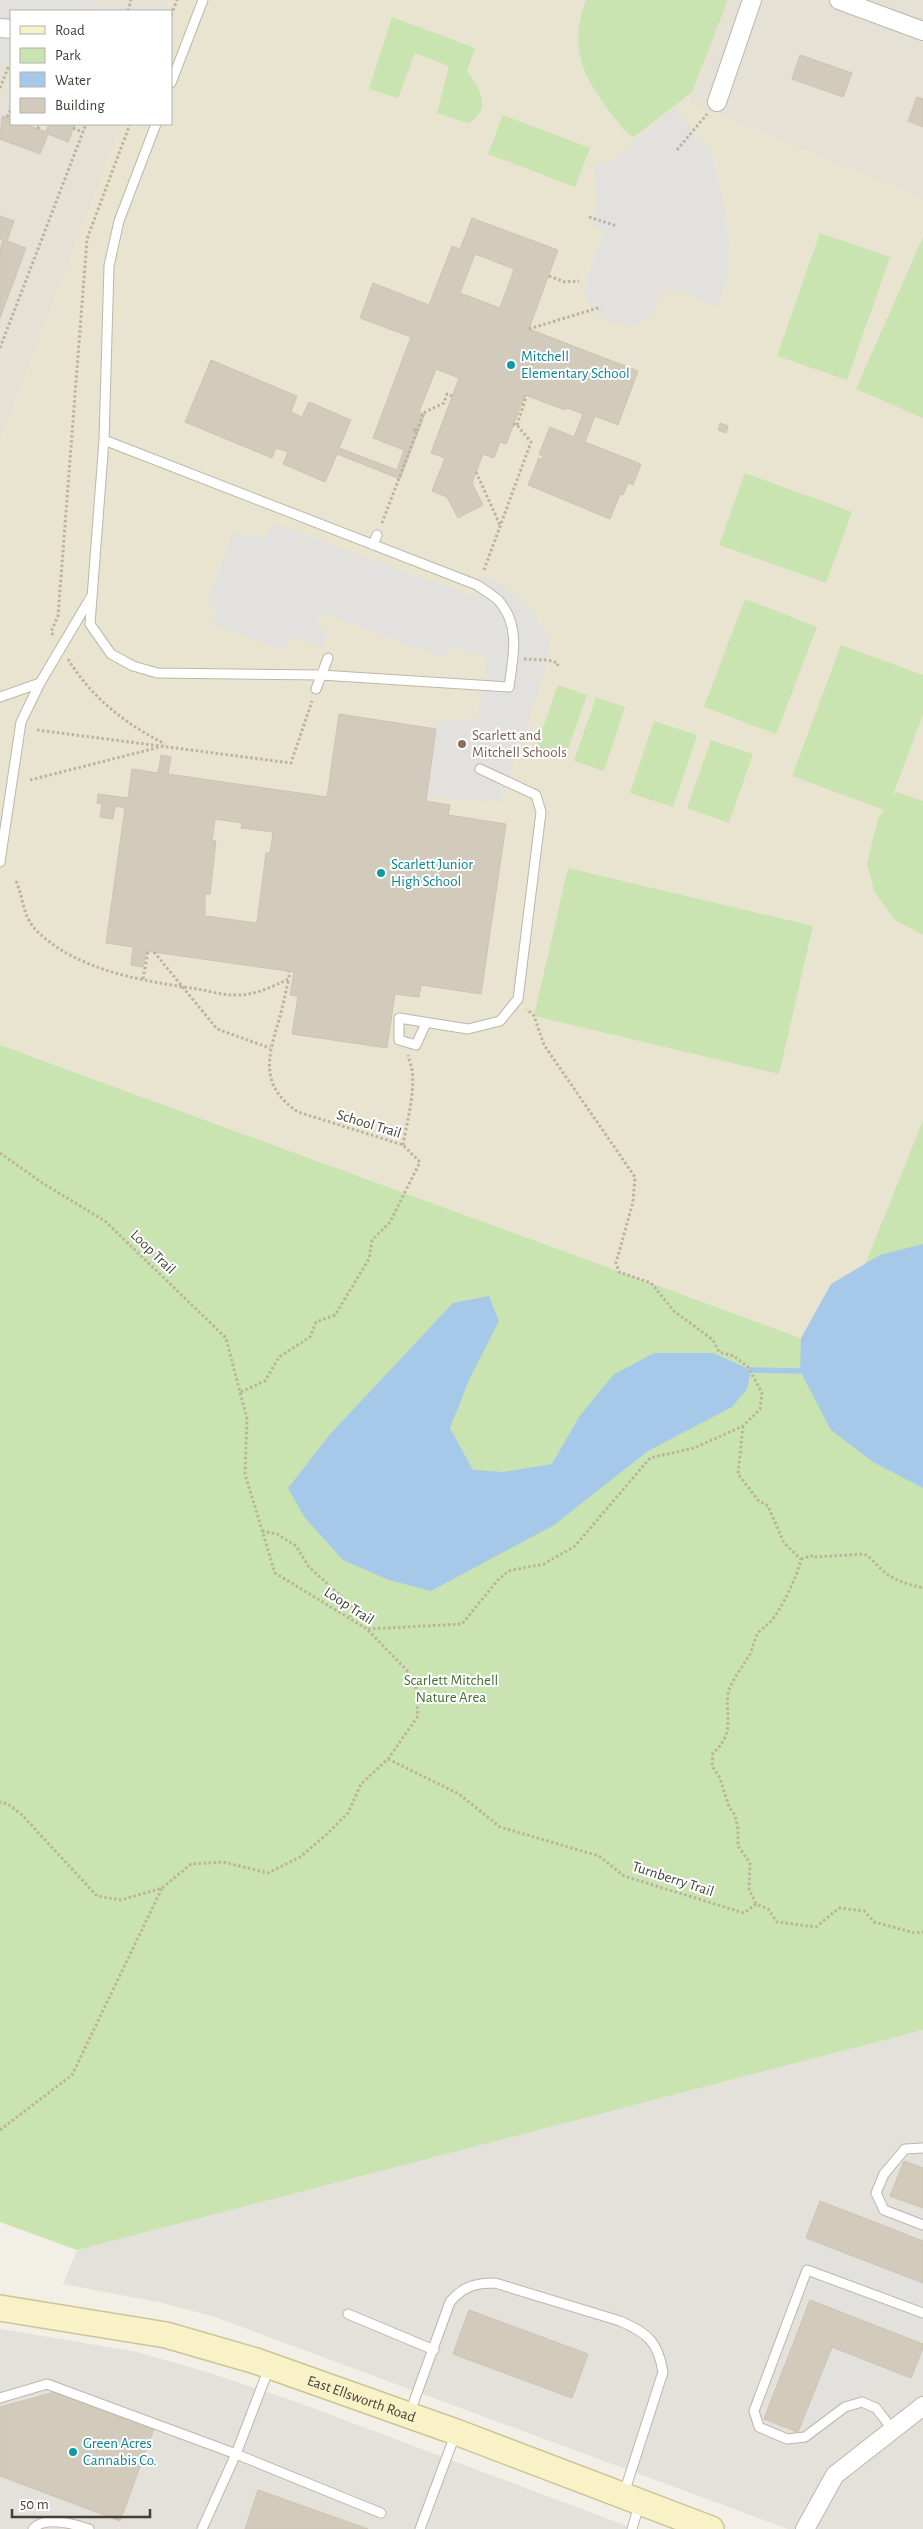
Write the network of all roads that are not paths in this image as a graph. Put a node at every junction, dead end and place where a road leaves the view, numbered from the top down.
1 (203, 0) edge
2 (752, 0) edge
3 (839, 0) edge
4 (923, 31) edge
5 (172, 80) edge
6 (717, 102) road end
7 (156, 125) edge
8 (104, 440) junction
9 (378, 536) road end
10 (374, 545) junction
11 (93, 594) junction
12 (328, 658) dead end
13 (322, 675) junction
14 (40, 682) junction
15 (316, 689) road end
16 (0, 697) edge
17 (480, 769) dead end
18 (0, 862) edge
19 (426, 1023) junction
20 (923, 2148) edge
21 (923, 2224) edge
22 (0, 2308) edge
23 (923, 2313) edge
24 (348, 2314) dead end
25 (434, 2350) junction
26 (270, 2366) junction
27 (0, 2398) edge
28 (923, 2406) edge
29 (409, 2415) junction
30 (893, 2430) junction
31 (456, 2432) junction
32 (236, 2454) junction
33 (632, 2499) junction
34 (381, 2513) dead end
35 (33, 2529) edge
36 (89, 2529) edge
37 (202, 2529) edge
38 (420, 2529) edge
39 (632, 2529) edge
40 (711, 2529) edge
41 (805, 2529) edge

1 - 5 lane
2 - 6 street
3 - 4 street
7 - 8 lane
8 - 10 lane
8 - 11 lane
9 - 10 lane
10 - 13 lane
11 - 13 lane
11 - 14 lane
12 - 13 lane
13 - 15 lane
14 - 16 lane
14 - 18 lane
17 - 19 lane
19 - 19 lane
20 - 21 lane
22 - 26 main road, East Ellsworth Road
23 - 30 lane
24 - 25 lane
25 - 29 lane
25 - 33 lane
26 - 29 main road, East Ellsworth Road
26 - 32 lane
27 - 32 lane
28 - 30 street
29 - 31 main road, East Ellsworth Road
30 - 41 street
31 - 33 main road, East Ellsworth Road
31 - 38 lane
32 - 34 lane
32 - 37 lane
33 - 39 lane
33 - 40 main road, East Ellsworth Road
35 - 36 lane

